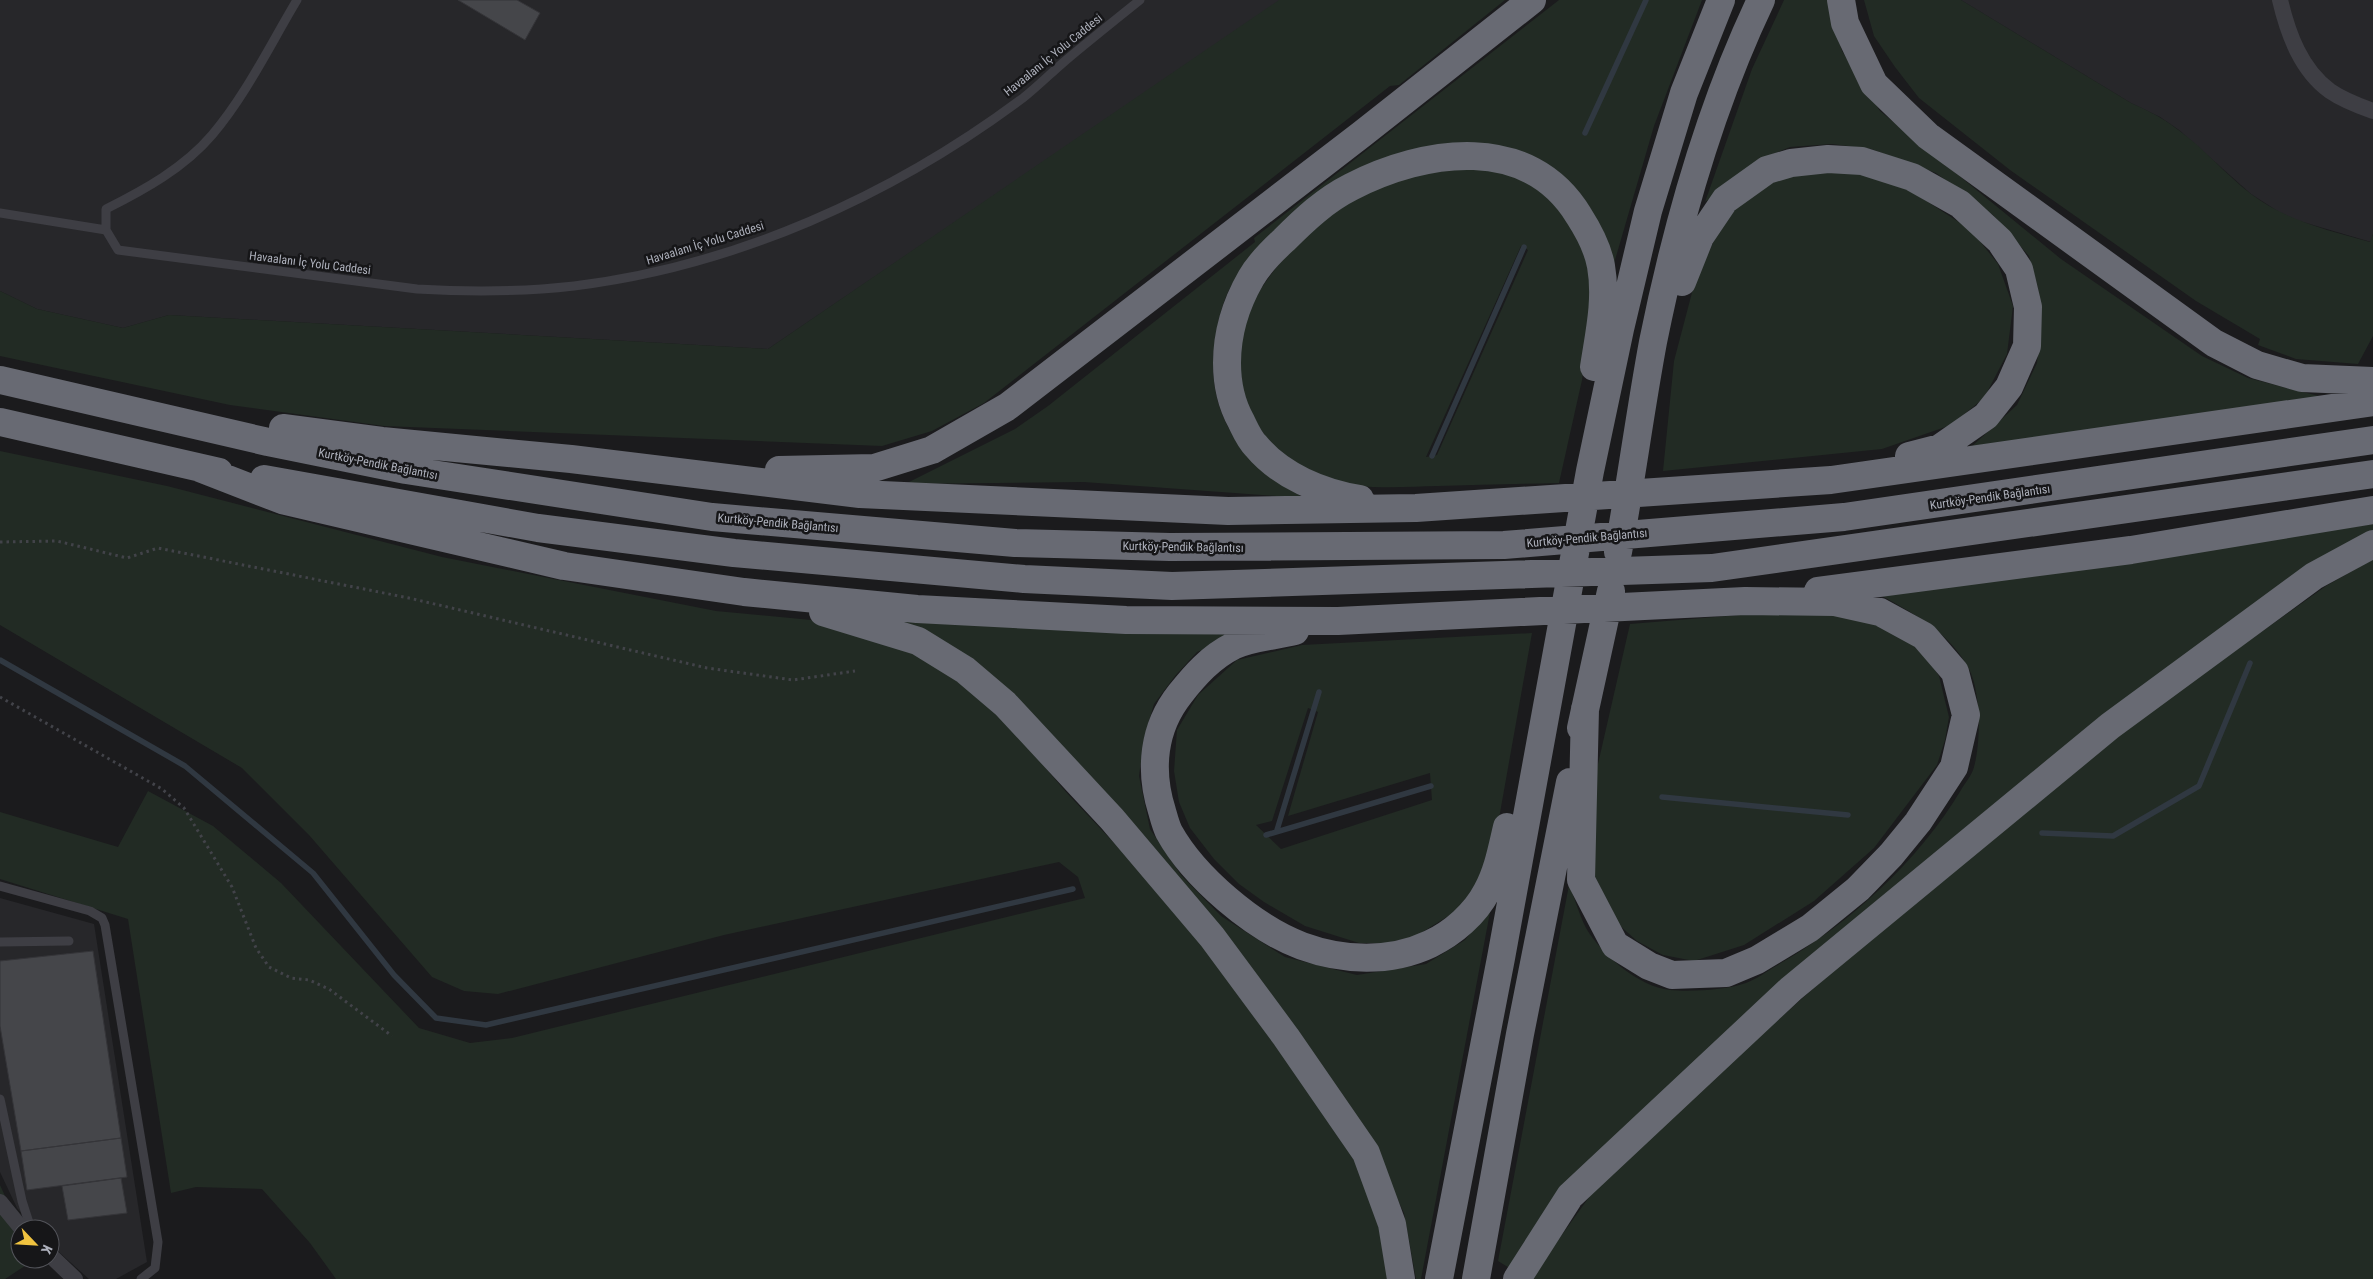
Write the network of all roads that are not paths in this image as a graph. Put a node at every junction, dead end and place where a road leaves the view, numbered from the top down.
1 (297, 0) edge
2 (1140, 0) edge
3 (1532, 0) edge
4 (1721, 0) edge
5 (1762, 0) edge
6 (1840, 0) edge
7 (2280, 0) edge
8 (2373, 111) edge
9 (0, 213) edge
10 (106, 230) junction
11 (1653, 342) junction
12 (0, 380) edge
13 (2373, 381) edge
14 (74, 397) junction
15 (2373, 402) edge
16 (0, 422) edge
17 (2373, 440) edge
18 (202, 470) junction
19 (678, 472) junction
20 (1590, 472) junction
21 (2373, 474) edge
22 (1831, 480) junction
23 (1416, 508) junction
24 (2373, 510) edge
25 (2373, 544) edge
26 (744, 592) junction
27 (1745, 601) junction
28 (1338, 621) junction
29 (1548, 698) junction
30 (1585, 709) junction
31 (0, 886) edge
32 (68, 941) dead end
33 (0, 942) edge
34 (0, 1100) edge
35 (0, 1202) edge
36 (14, 1219) edge
37 (28, 1219) edge
38 (60, 1265) edge
39 (75, 1279) edge
40 (141, 1279) edge
41 (1401, 1279) edge
42 (1438, 1279) edge
43 (1476, 1279) edge
44 (1517, 1279) edge

1 - 10 lane
2 - 10 lane, Havaalanı İç Yolu Caddesi
3 - 19 highway
4 - 20 highway
5 - 11 highway
6 - 13 highway
7 - 8 street
9 - 10 lane
11 - 22 highway
11 - 30 highway
12 - 14 highway, Kurtköy-Pendik Bağlantısı
14 - 17 highway, Kurtköy-Pendik Bağlantısı
14 - 19 highway
15 - 22 highway
16 - 18 highway
18 - 21 highway
18 - 26 highway
19 - 23 highway
20 - 23 highway
20 - 29 highway
22 - 23 highway
24 - 27 highway
25 - 44 highway
26 - 28 highway
26 - 41 highway
27 - 28 highway
27 - 30 highway
28 - 29 highway
29 - 42 highway
30 - 43 highway
31 - 40 lane
32 - 33 lane
34 - 37 lane
35 - 36 street
38 - 39 street

